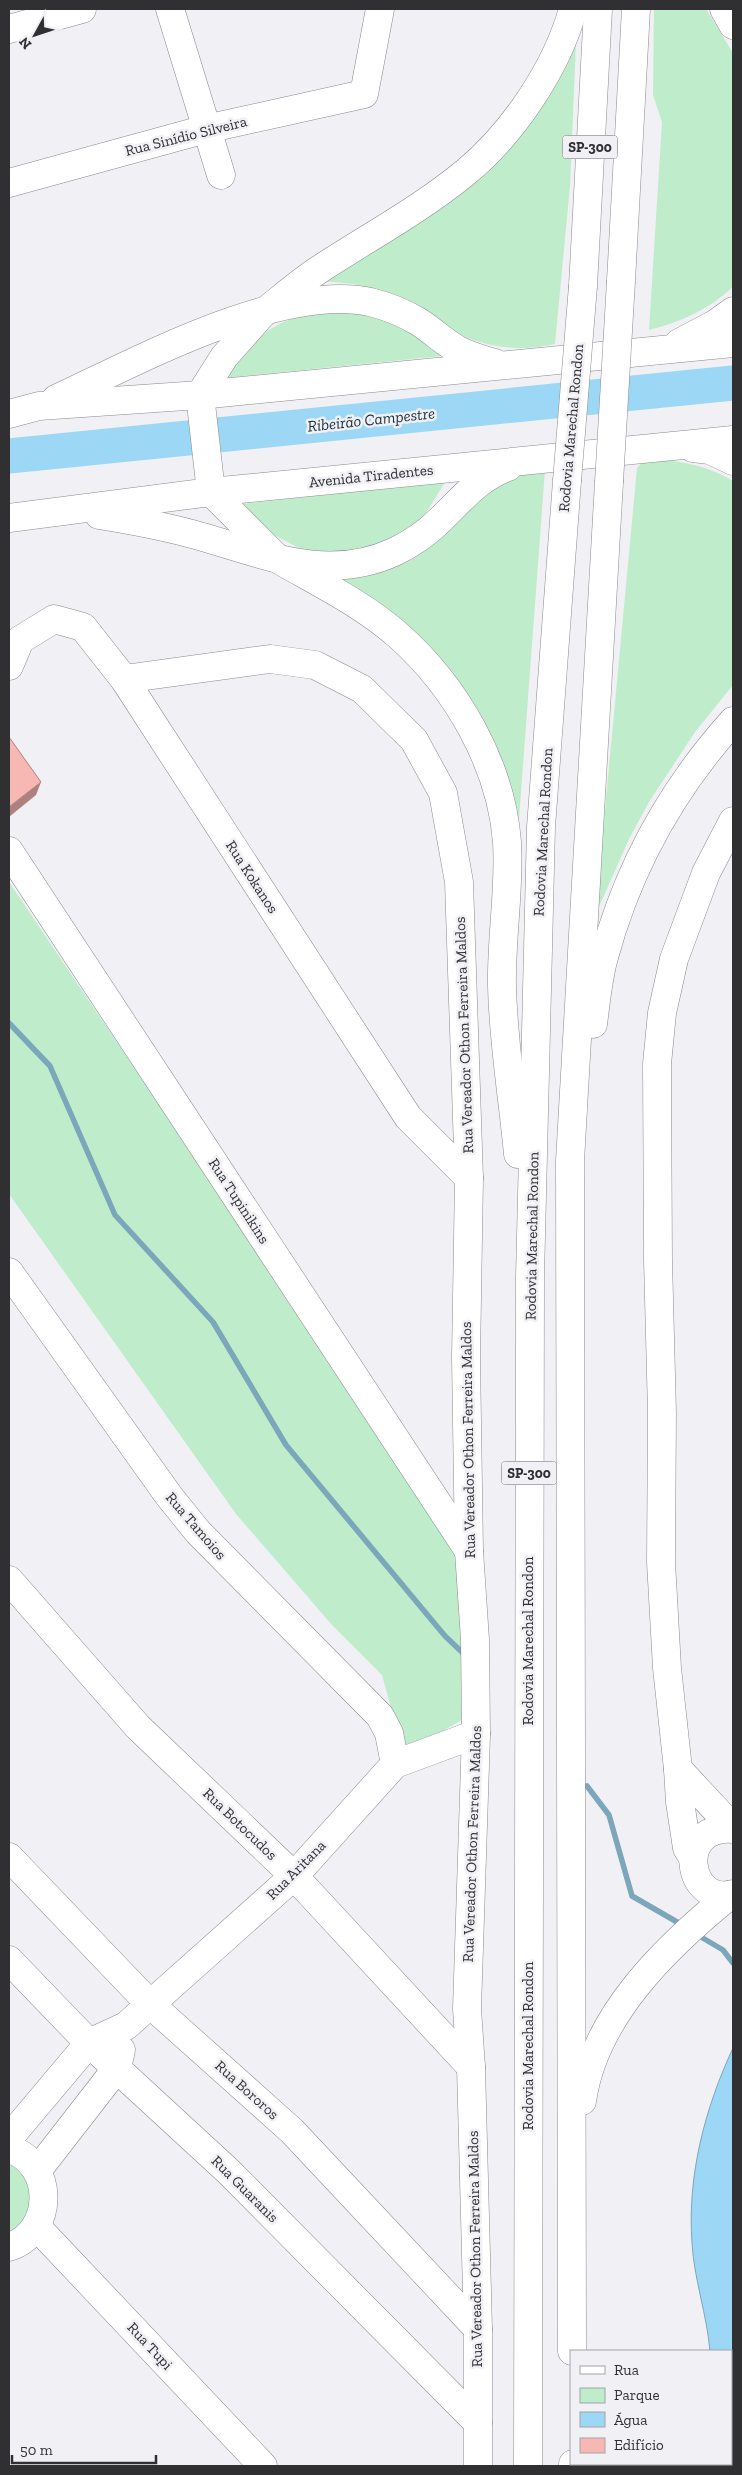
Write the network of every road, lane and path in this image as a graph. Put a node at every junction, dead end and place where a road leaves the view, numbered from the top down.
1 (82, 9) edge
2 (170, 9) edge
3 (380, 9) edge
4 (573, 9) edge
5 (598, 9) edge
6 (636, 9) edge
7 (724, 9) edge
8 (733, 25) edge
9 (9, 29) edge
10 (206, 129) junction
11 (221, 175) dead end
12 (9, 183) edge
13 (733, 311) edge
14 (262, 313) junction
15 (733, 343) edge
16 (659, 350) junction
17 (517, 365) junction
18 (201, 402) junction
19 (40, 406) junction
20 (9, 414) edge
21 (733, 440) edge
22 (672, 446) junction
23 (528, 459) junction
24 (733, 461) edge
25 (210, 489) junction
26 (75, 510) junction
27 (9, 518) edge
28 (281, 561) junction
29 (9, 666) edge
30 (124, 679) junction
31 (733, 721) edge
32 (733, 821) edge
33 (9, 851) edge
34 (570, 1161) junction
35 (469, 1178) junction
36 (9, 1272) edge
37 (530, 1276) junction
38 (469, 1551) junction
39 (9, 1580) edge
40 (476, 1734) junction
41 (395, 1764) junction
42 (678, 1769) junction
43 (733, 1829) edge
44 (692, 1856) junction
45 (9, 1857) edge
46 (294, 1876) junction
47 (732, 1895) edge
48 (9, 1960) edge
49 (150, 2004) junction
50 (126, 2026) junction
51 (89, 2043) junction
52 (471, 2067) junction
53 (117, 2068) junction
54 (9, 2138) edge
55 (9, 2149) edge
56 (37, 2172) junction
57 (571, 2209) junction
58 (36, 2226) junction
59 (9, 2246) edge
60 (478, 2329) junction
61 (572, 2350) edge
62 (478, 2423) junction
63 (264, 2466) edge
64 (478, 2466) edge
65 (528, 2466) edge

1 - 9 main road
2 - 10 main road
3 - 10 main road, Rua Sinídio Silveira
4 - 14 main road
5 - 37 main road, Rodovia Marechal Rondon / SP-300, bridge
6 - 34 main road, SP-300, bridge
7 - 8 main road
10 - 11 main road
10 - 12 main road, Rua Sinídio Silveira
13 - 16 main road
14 - 17 main road
14 - 18 main road
14 - 19 main road
15 - 16 main road
16 - 17 main road
17 - 18 main road
18 - 19 main road
18 - 25 main road
19 - 20 main road
21 - 22 main road, Avenida Tiradentes
22 - 23 main road, Avenida Tiradentes
22 - 24 main road
23 - 25 main road, Avenida Tiradentes
23 - 28 main road
25 - 26 main road, Avenida Tiradentes
25 - 28 main road
26 - 27 main road, Avenida Tiradentes
26 - 28 main road
28 - 37 main road
29 - 30 main road, Rua Kokanos
30 - 35 main road, Rua Kokanos
30 - 35 main road, Rua Vereador Othon Ferreira Maldos
31 - 34 main road
32 - 42 main road
33 - 38 main road, Rua Tupinikins
34 - 57 main road, SP-300
35 - 38 main road, Rua Vereador Othon Ferreira Maldos
36 - 41 main road, Rua Tamoios
37 - 65 main road, Rodovia Marechal Rondon / SP-300
38 - 40 main road, Rua Vereador Othon Ferreira Maldos
39 - 46 main road, Rua Botocudos
40 - 41 main road, Rua Aritana
40 - 52 main road, Rua Vereador Othon Ferreira Maldos
41 - 46 main road, Rua Aritana
42 - 43 main road
42 - 44 main road
43 - 44 main road
44 - 47 main road
45 - 49 main road, Rua Bororos
46 - 49 main road, Rua Aritana
46 - 52 main road, Rua Botocudos
47 - 57 main road
48 - 51 main road, Rua Guaranis
49 - 50 main road, Rua Aritana
49 - 60 main road, Rua Bororos
50 - 51 main road, Rua Aritana
50 - 53 main road
51 - 53 main road, Rua Guaranis
51 - 54 main road, Rua Aritana
52 - 60 main road, Rua Vereador Othon Ferreira Maldos
53 - 56 main road
53 - 62 main road, Rua Guaranis
55 - 56 main road
56 - 58 main road
57 - 61 main road, SP-300
58 - 59 main road
58 - 63 main road, Rua Tupi
60 - 62 main road, Rua Vereador Othon Ferreira Maldos
62 - 64 main road, Rua Vereador Othon Ferreira Maldos

